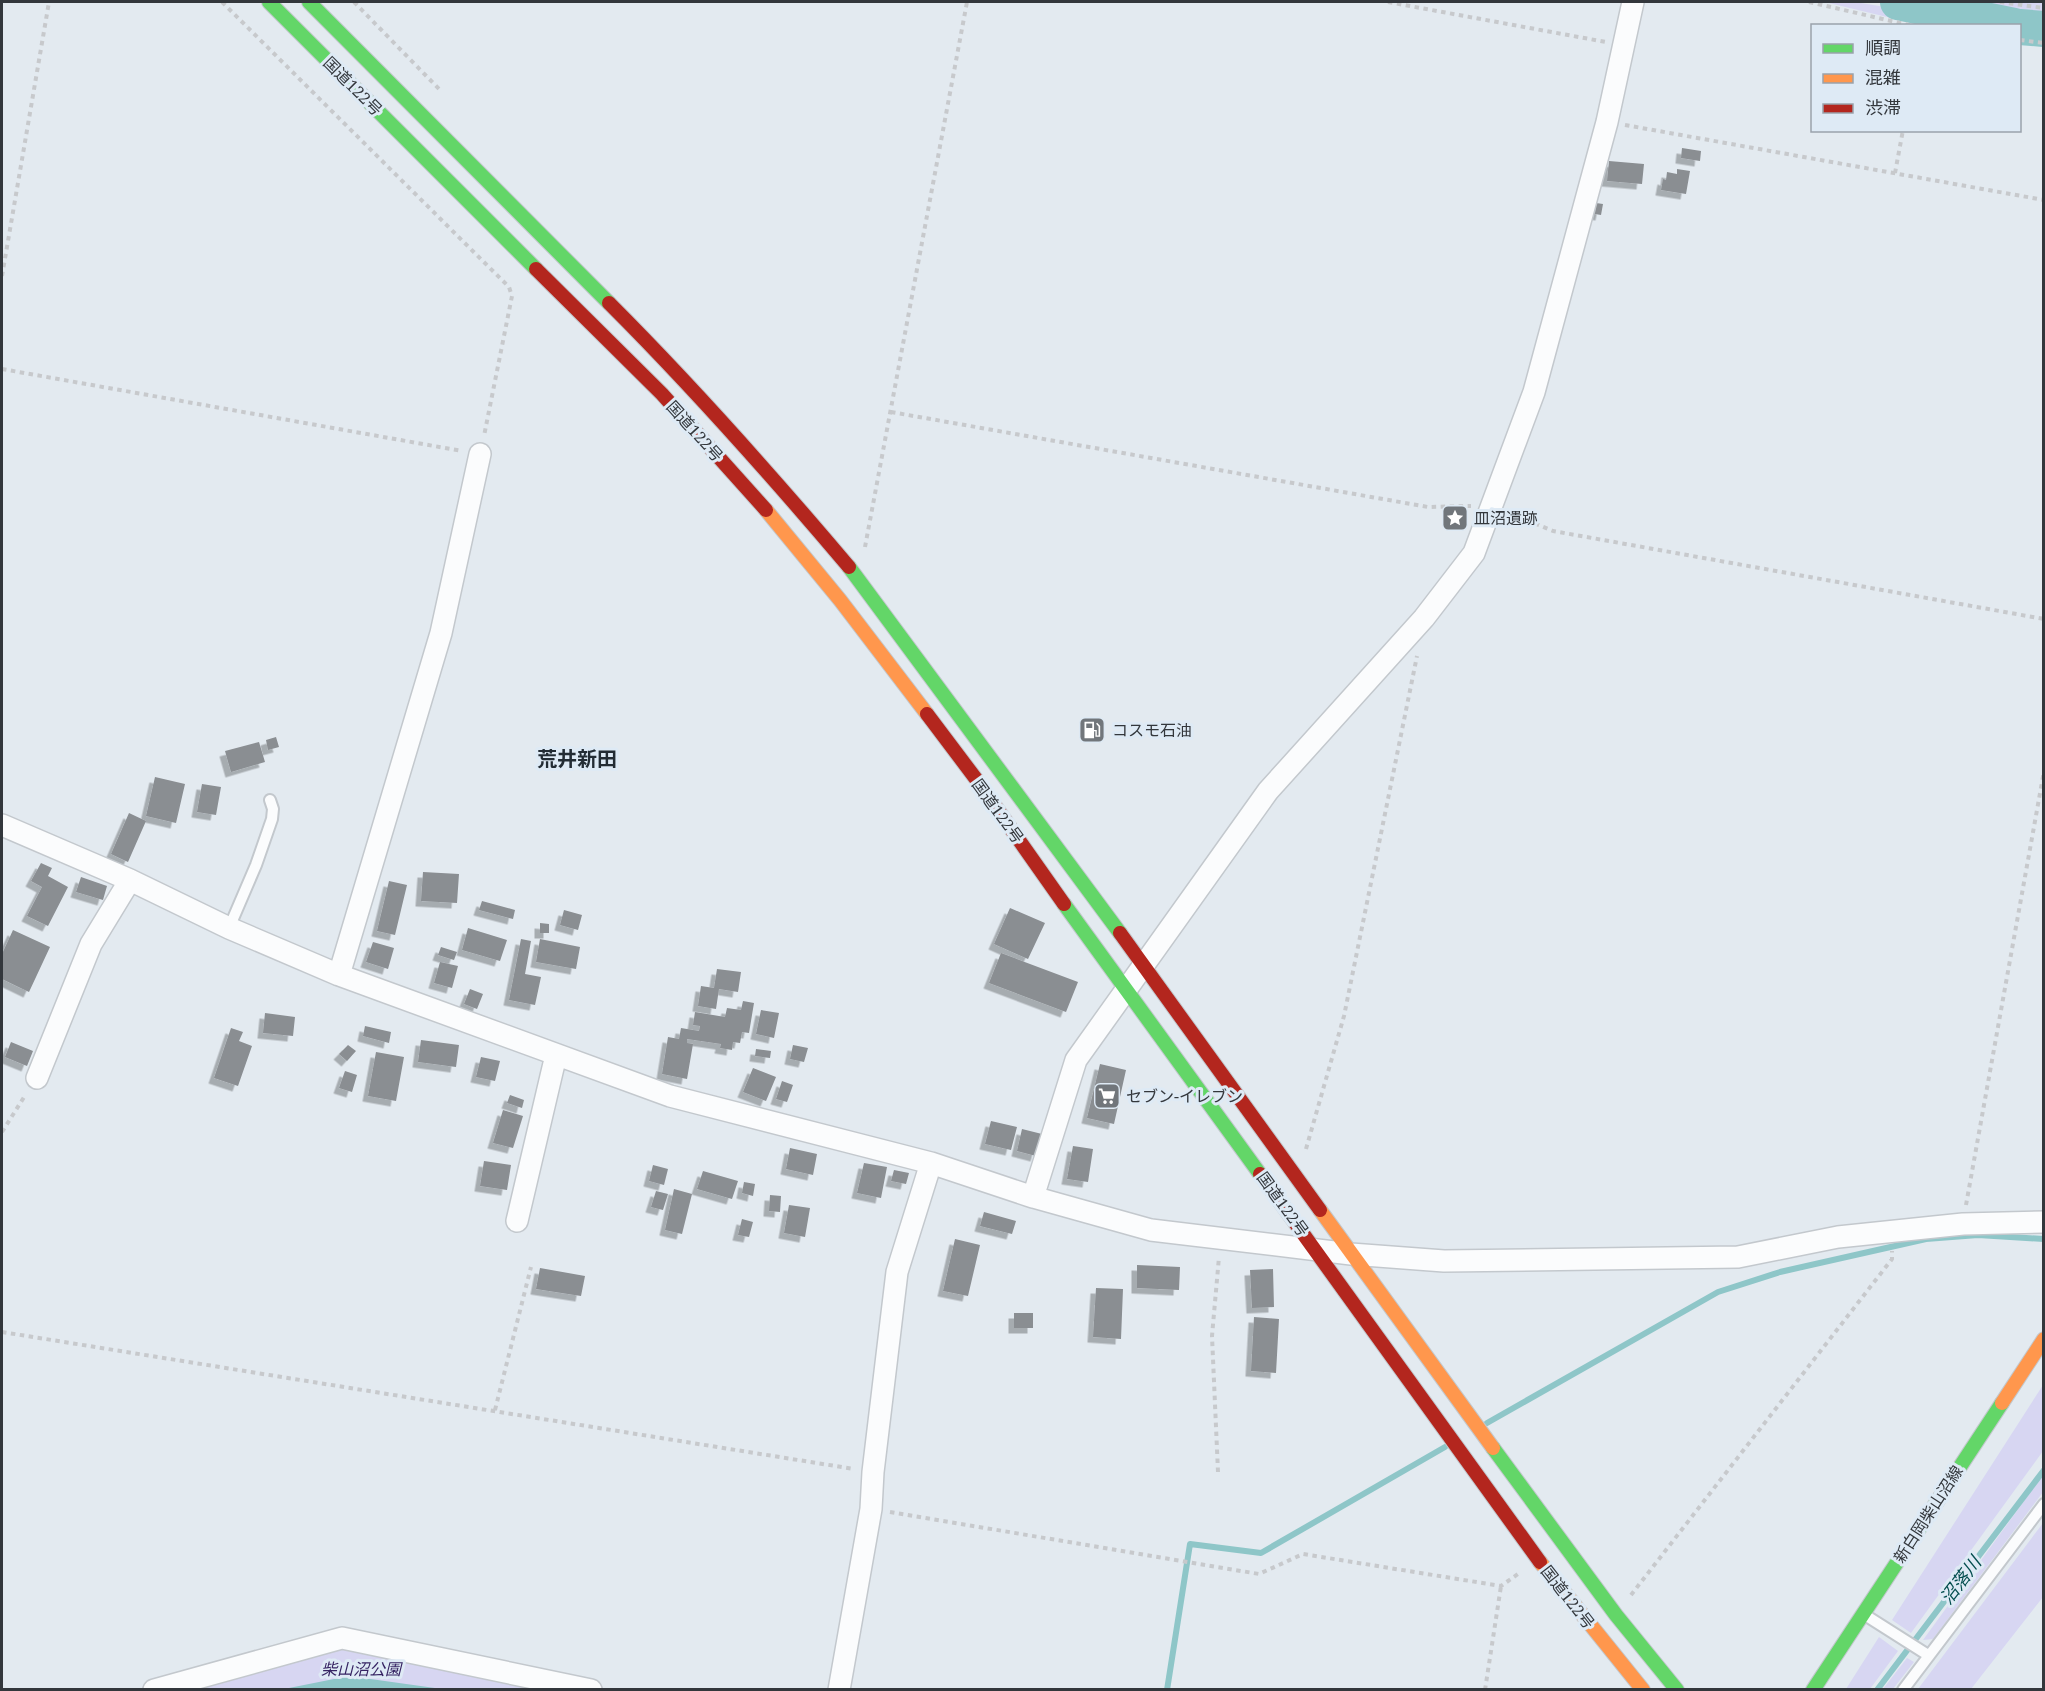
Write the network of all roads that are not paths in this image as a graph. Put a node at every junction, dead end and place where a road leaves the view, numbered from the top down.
1 (269, 2) edge
2 (309, 2) edge
3 (1633, 2) edge
4 (480, 454) road end
5 (270, 800) dead end
6 (2, 825) edge
7 (130, 880) junction
8 (229, 928) junction
9 (1143, 965) junction
10 (339, 975) junction
11 (1126, 991) junction
12 (556, 1055) junction
13 (37, 1078) road end
14 (931, 1163) junction
15 (1033, 1197) junction
16 (517, 1221) dead end
17 (2043, 1222) edge
18 (1316, 1249) junction
19 (1352, 1254) junction
20 (2043, 1339) edge
21 (2043, 1503) edge
22 (1862, 1613) junction
23 (1924, 1653) junction
24 (154, 1689) edge
25 (591, 1689) edge
26 (839, 1689) edge
27 (1644, 1689) edge
28 (1677, 1689) edge
29 (1813, 1689) edge
30 (1903, 1689) edge

1 - 11 main road, 国道122号
2 - 9 main road, 国道122号
3 - 9 street
4 - 10 street
5 - 8 lane
6 - 7 street
7 - 8 street
7 - 13 street
8 - 10 street
9 - 11 street
9 - 19 main road, 国道122号
10 - 12 street
11 - 15 street
11 - 18 main road, 国道122号
12 - 14 street
12 - 16 street
14 - 15 street
14 - 26 street
15 - 18 street
17 - 19 street
18 - 19 street
18 - 27 main road, 国道122号
19 - 28 main road, 国道122号
20 - 22 main road, 新白岡柴山沼線
21 - 23 lane
22 - 23 lane
22 - 29 main road, 新白岡柴山沼線
23 - 30 lane
24 - 25 street

